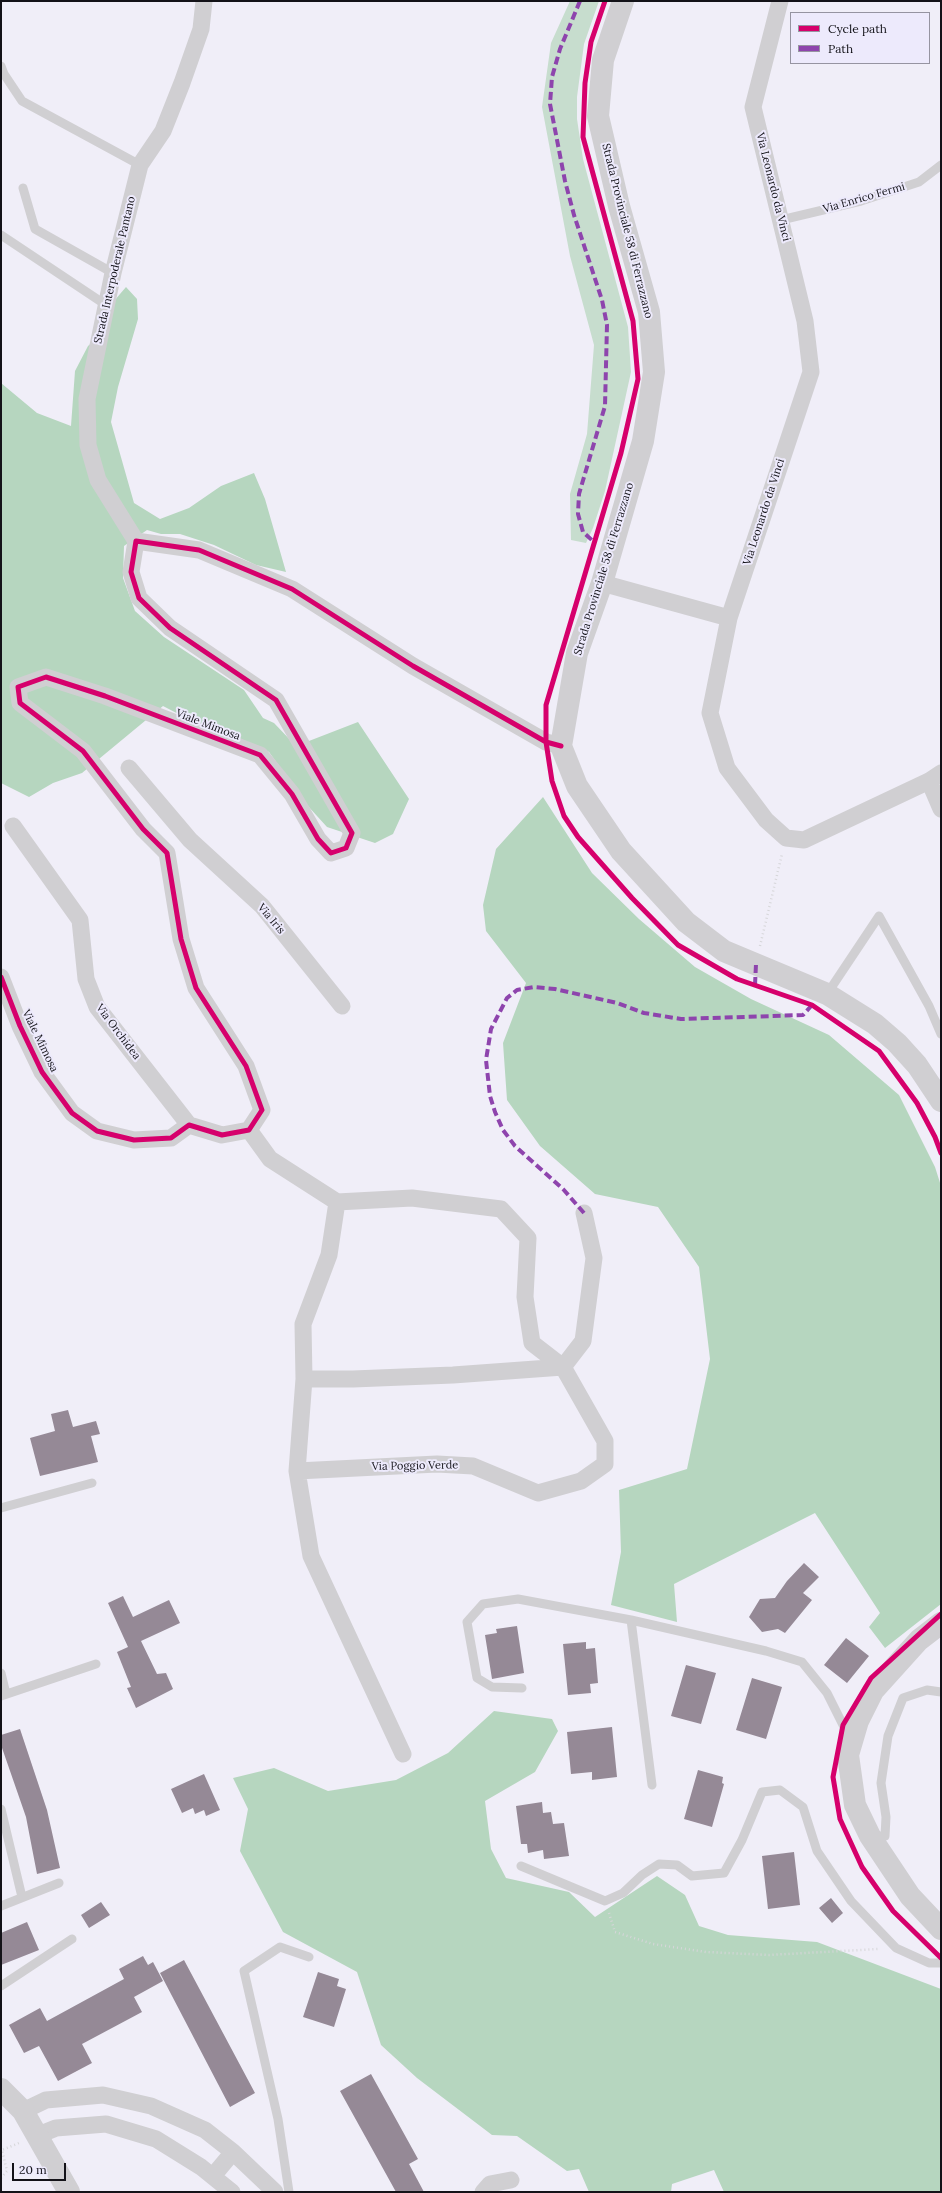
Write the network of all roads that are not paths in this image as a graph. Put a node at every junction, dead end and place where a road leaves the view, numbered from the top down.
1 (204, 1) edge
2 (623, 1) edge
3 (780, 1) edge
4 (1, 66) edge
5 (140, 165) junction
6 (941, 165) edge
7 (23, 188) dead end
8 (782, 220) junction
9 (1, 235) edge
10 (113, 273) junction
11 (106, 305) junction
12 (136, 541) junction
13 (602, 583) junction
14 (729, 618) junction
15 (561, 746) junction
16 (129, 768) dead end
17 (935, 777) edge
18 (941, 809) edge
19 (13, 826) dead end
20 (190, 840) junction
21 (167, 853) junction
22 (1, 977) edge
23 (827, 994) junction
24 (342, 1006) dead end
25 (941, 1034) edge
26 (941, 1101) edge
27 (189, 1125) junction
28 (249, 1130) junction
29 (337, 1202) junction
30 (584, 1213) dead end
31 (563, 1367) junction
32 (304, 1379) junction
33 (297, 1471) junction
34 (92, 1483) dead end
35 (1, 1508) edge
36 (631, 1620) junction
37 (941, 1623) edge
38 (96, 1664) dead end
39 (1, 1673) edge
40 (522, 1688) dead end
41 (941, 1692) edge
42 (4, 1695) edge
43 (858, 1722) junction
44 (403, 1754) dead end
45 (652, 1785) dead end
46 (1, 1809) edge
47 (870, 1836) junction
48 (521, 1866) dead end
49 (59, 1883) dead end
50 (22, 1897) junction
51 (1, 1906) edge
52 (941, 1929) edge
53 (72, 1939) dead end
54 (309, 1957) dead end
55 (941, 1963) edge
56 (1, 1986) edge
57 (1, 2089) edge
58 (23, 2111) junction
59 (36, 2136) junction
60 (233, 2152) junction
61 (213, 2176) junction
62 (511, 2180) dead end
63 (69, 2192) edge
64 (232, 2192) edge
65 (275, 2192) edge
66 (289, 2192) edge
67 (483, 2192) edge

1 - 5 street, Strada Interpoderale Pantano
2 - 13 street, Strada Provinciale 58 di Ferrazzano
3 - 8 street, Via Leonardo da Vinci
4 - 5 lane
5 - 10 street, Strada Interpoderale Pantano
6 - 8 lane, Via Enrico Fermi
7 - 10 lane
8 - 14 street, Via Leonardo da Vinci
9 - 11 lane
10 - 11 street, Strada Interpoderale Pantano
11 - 12 street, Strada Interpoderale Pantano
12 - 15 street
12 - 21 street, Viale Mimosa
13 - 14 street
13 - 15 street, Strada Provinciale 58 di Ferrazzano
14 - 17 street, Via Leonardo da Vinci
15 - 23 street
16 - 20 street, Via Iris
17 - 18 street
19 - 27 street, Via Orchidea
20 - 21 street
20 - 24 street, Via Iris
21 - 28 street
22 - 27 street, Viale Mimosa
23 - 25 lane
23 - 26 street
27 - 28 street
28 - 29 street
29 - 31 street, Via Poggio Verde
29 - 32 street
30 - 31 street
31 - 32 street
31 - 33 street, Via Poggio Verde
32 - 33 street
33 - 44 street
34 - 35 lane
36 - 40 lane
36 - 43 lane
36 - 45 lane
37 - 43 street
38 - 42 lane
39 - 42 lane
41 - 47 lane
43 - 47 street
46 - 50 lane
47 - 52 street
48 - 55 lane
49 - 50 lane
50 - 51 lane
53 - 56 lane
54 - 66 lane
57 - 58 street
58 - 59 street
58 - 60 street
59 - 61 street
59 - 63 street
60 - 61 street
60 - 65 street
61 - 64 street
62 - 67 street

